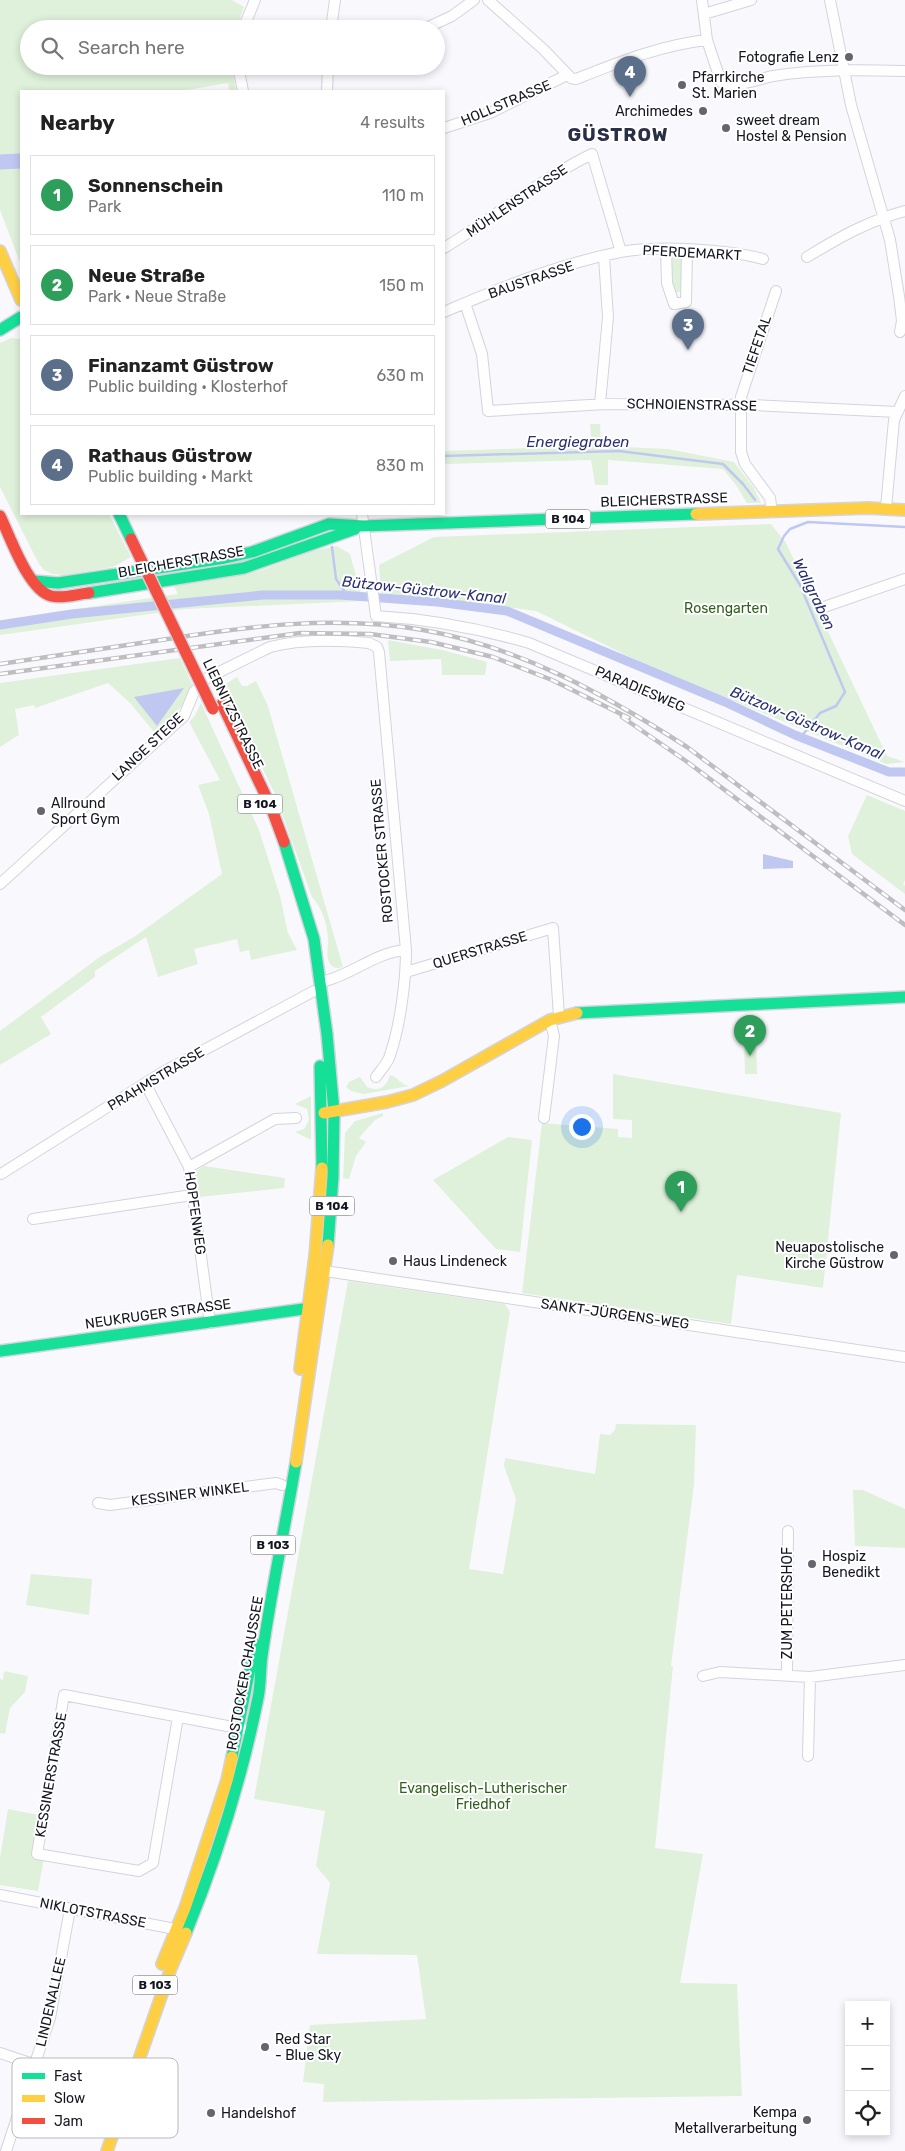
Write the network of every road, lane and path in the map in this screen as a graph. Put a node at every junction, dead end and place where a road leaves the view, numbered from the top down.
1 (255, 0) edge
2 (335, 0) edge
3 (474, 0) edge
4 (488, 0) edge
5 (702, 0) edge
6 (751, 0) edge
7 (830, 0) edge
8 (704, 14) junction
9 (247, 20) edge
10 (332, 20) edge
11 (443, 20) edge
12 (707, 40) junction
13 (843, 70) junction
14 (905, 71) edge
15 (240, 75) edge
16 (328, 75) edge
17 (567, 76) junction
18 (243, 90) edge
19 (327, 90) edge
20 (445, 128) edge
21 (905, 211) edge
22 (884, 216) junction
23 (445, 247) edge
24 (666, 250) junction
25 (687, 250) junction
26 (0, 251) edge
27 (620, 252) junction
28 (604, 256) junction
29 (807, 257) dead end
30 (763, 259) dead end
31 (776, 291) dead end
32 (20, 298) edge
33 (465, 303) junction
34 (445, 312) edge
35 (20, 318) edge
36 (0, 330) edge
37 (900, 332) dead end
38 (905, 396) edge
39 (600, 404) junction
40 (742, 406) junction
41 (897, 412) junction
42 (886, 508) junction
43 (905, 510) edge
44 (772, 512) junction
45 (121, 515) edge
46 (130, 515) edge
47 (362, 515) edge
48 (0, 516) edge
49 (364, 526) junction
50 (136, 539) junction
51 (905, 579) edge
52 (824, 607) dead end
53 (369, 643) joint
54 (905, 801) edge
55 (0, 884) edge
56 (406, 950) junction
57 (406, 972) junction
58 (318, 987) junction
59 (905, 997) edge
60 (554, 1018) junction
61 (376, 1077) dead end
62 (145, 1083) junction
63 (328, 1112) junction
64 (296, 1118) dead end
65 (544, 1118) dead end
66 (189, 1167) junction
67 (1, 1174) dead end
68 (192, 1195) junction
69 (33, 1219) dead end
70 (325, 1271) junction
71 (314, 1308) junction
72 (210, 1322) junction
73 (0, 1351) edge
74 (905, 1357) edge
75 (282, 1484) junction
76 (98, 1503) dead end
77 (788, 1531) dead end
78 (905, 1665) edge
79 (703, 1676) dead end
80 (787, 1676) junction
81 (810, 1677) junction
82 (178, 1717) junction
83 (239, 1728) junction
84 (251, 1731) junction
85 (808, 1756) dead end
86 (0, 1895) edge
87 (70, 1909) junction
88 (181, 1930) junction
89 (0, 2053) edge
90 (15, 2058) edge
91 (38, 2058) edge
92 (131, 2058) edge
93 (140, 2058) edge
94 (12, 2134) edge
95 (106, 2138) edge
96 (112, 2138) edge
97 (6, 2151) edge
98 (102, 2151) edge
99 (108, 2151) edge

1 - 9 street
2 - 10 street
3 - 11 street
4 - 17 street
5 - 8 street
6 - 8 street
7 - 13 street
8 - 12 street
12 - 13 street
12 - 17 street
13 - 14 street
13 - 22 street
15 - 18 street
16 - 19 street
17 - 20 street, HOLLSTRASSE
21 - 22 street
22 - 29 street
22 - 37 street
23 - 27 street, MÜHLENSTRASSE
24 - 25 street, PFERDEMARKT
24 - 25 street
24 - 27 street, PFERDEMARKT
25 - 30 street, PFERDEMARKT
26 - 32 main road
27 - 28 street, BAUSTRASSE
28 - 33 street, BAUSTRASSE
28 - 39 street
31 - 40 street, TIEFETAL
33 - 34 street, BAUSTRASSE
33 - 39 street, SCHNOIENSTRASSE
35 - 36 main road
38 - 41 street
39 - 40 street, SCHNOIENSTRASSE
40 - 41 street, SCHNOIENSTRASSE
40 - 44 street, TIEFETAL
41 - 42 street
42 - 43 main road, BLEICHERSTRASSE / B 104
42 - 44 main road, BLEICHERSTRASSE / B 104
44 - 49 main road, BLEICHERSTRASSE / B 104
45 - 50 main road, LIEBNITZSTRASSE / B 104
46 - 50 main road, B 104
47 - 49 street
48 - 49 main road, BLEICHERSTRASSE / B 104
49 - 54 street, PARADIESWEG
50 - 58 main road, LIEBNITZSTRASSE / B 104, bridge
51 - 52 street
53 - 55 street, LANGE STEGE
53 - 56 street, ROSTOCKER STRASSE
56 - 57 street, ROSTOCKER STRASSE
56 - 58 street, PRAHMSTRASSE
57 - 60 street, QUERSTRASSE
57 - 61 street, ROSTOCKER STRASSE
58 - 62 street, PRAHMSTRASSE
58 - 63 main road, LIEBNITZSTRASSE / B 104
59 - 60 main road
60 - 63 main road
60 - 65 street
62 - 66 street, HOPFENWEG
62 - 67 street, PRAHMSTRASSE
63 - 70 main road, B 104
63 - 71 main road, B 104
64 - 66 street
66 - 68 street, HOPFENWEG
68 - 69 street
68 - 72 street, HOPFENWEG
70 - 71 main road, ROSTOCKER CHAUSSEE / B 104
70 - 74 street, SANKT-JÜRGENS-WEG
71 - 72 main road, NEUKRUGER STRASSE
71 - 75 main road, ROSTOCKER CHAUSSEE / B 103
71 - 84 main road, ROSTOCKER CHAUSSEE / B 103
72 - 73 main road, NEUKRUGER STRASSE
75 - 76 street, KESSINER WINKEL
75 - 83 main road, ROSTOCKER CHAUSSEE / B 103
77 - 80 street, ZUM PETERSHOF
78 - 81 street, ZUM PETERSHOF
79 - 80 street, ZUM PETERSHOF
80 - 81 street, ZUM PETERSHOF
81 - 85 street
82 - 82 street, KESSINERSTRASSE
82 - 83 street, KESSINERSTRASSE
83 - 84 street, KESSINERSTRASSE
83 - 88 main road, ROSTOCKER CHAUSSEE / B 103
84 - 88 main road, ROSTOCKER CHAUSSEE / B 103
86 - 87 street, NIKLOTSTRASSE
87 - 88 street, NIKLOTSTRASSE
87 - 91 street, LINDENALLEE
88 - 92 main road, ROSTOCKER CHAUSSEE / B 103
88 - 93 main road, ROSTOCKER CHAUSSEE / B 103
89 - 90 street
94 - 97 street, LINDENALLEE
95 - 98 main road, ROSTOCKER CHAUSSEE / B 103
96 - 99 main road, ROSTOCKER CHAUSSEE / B 103

